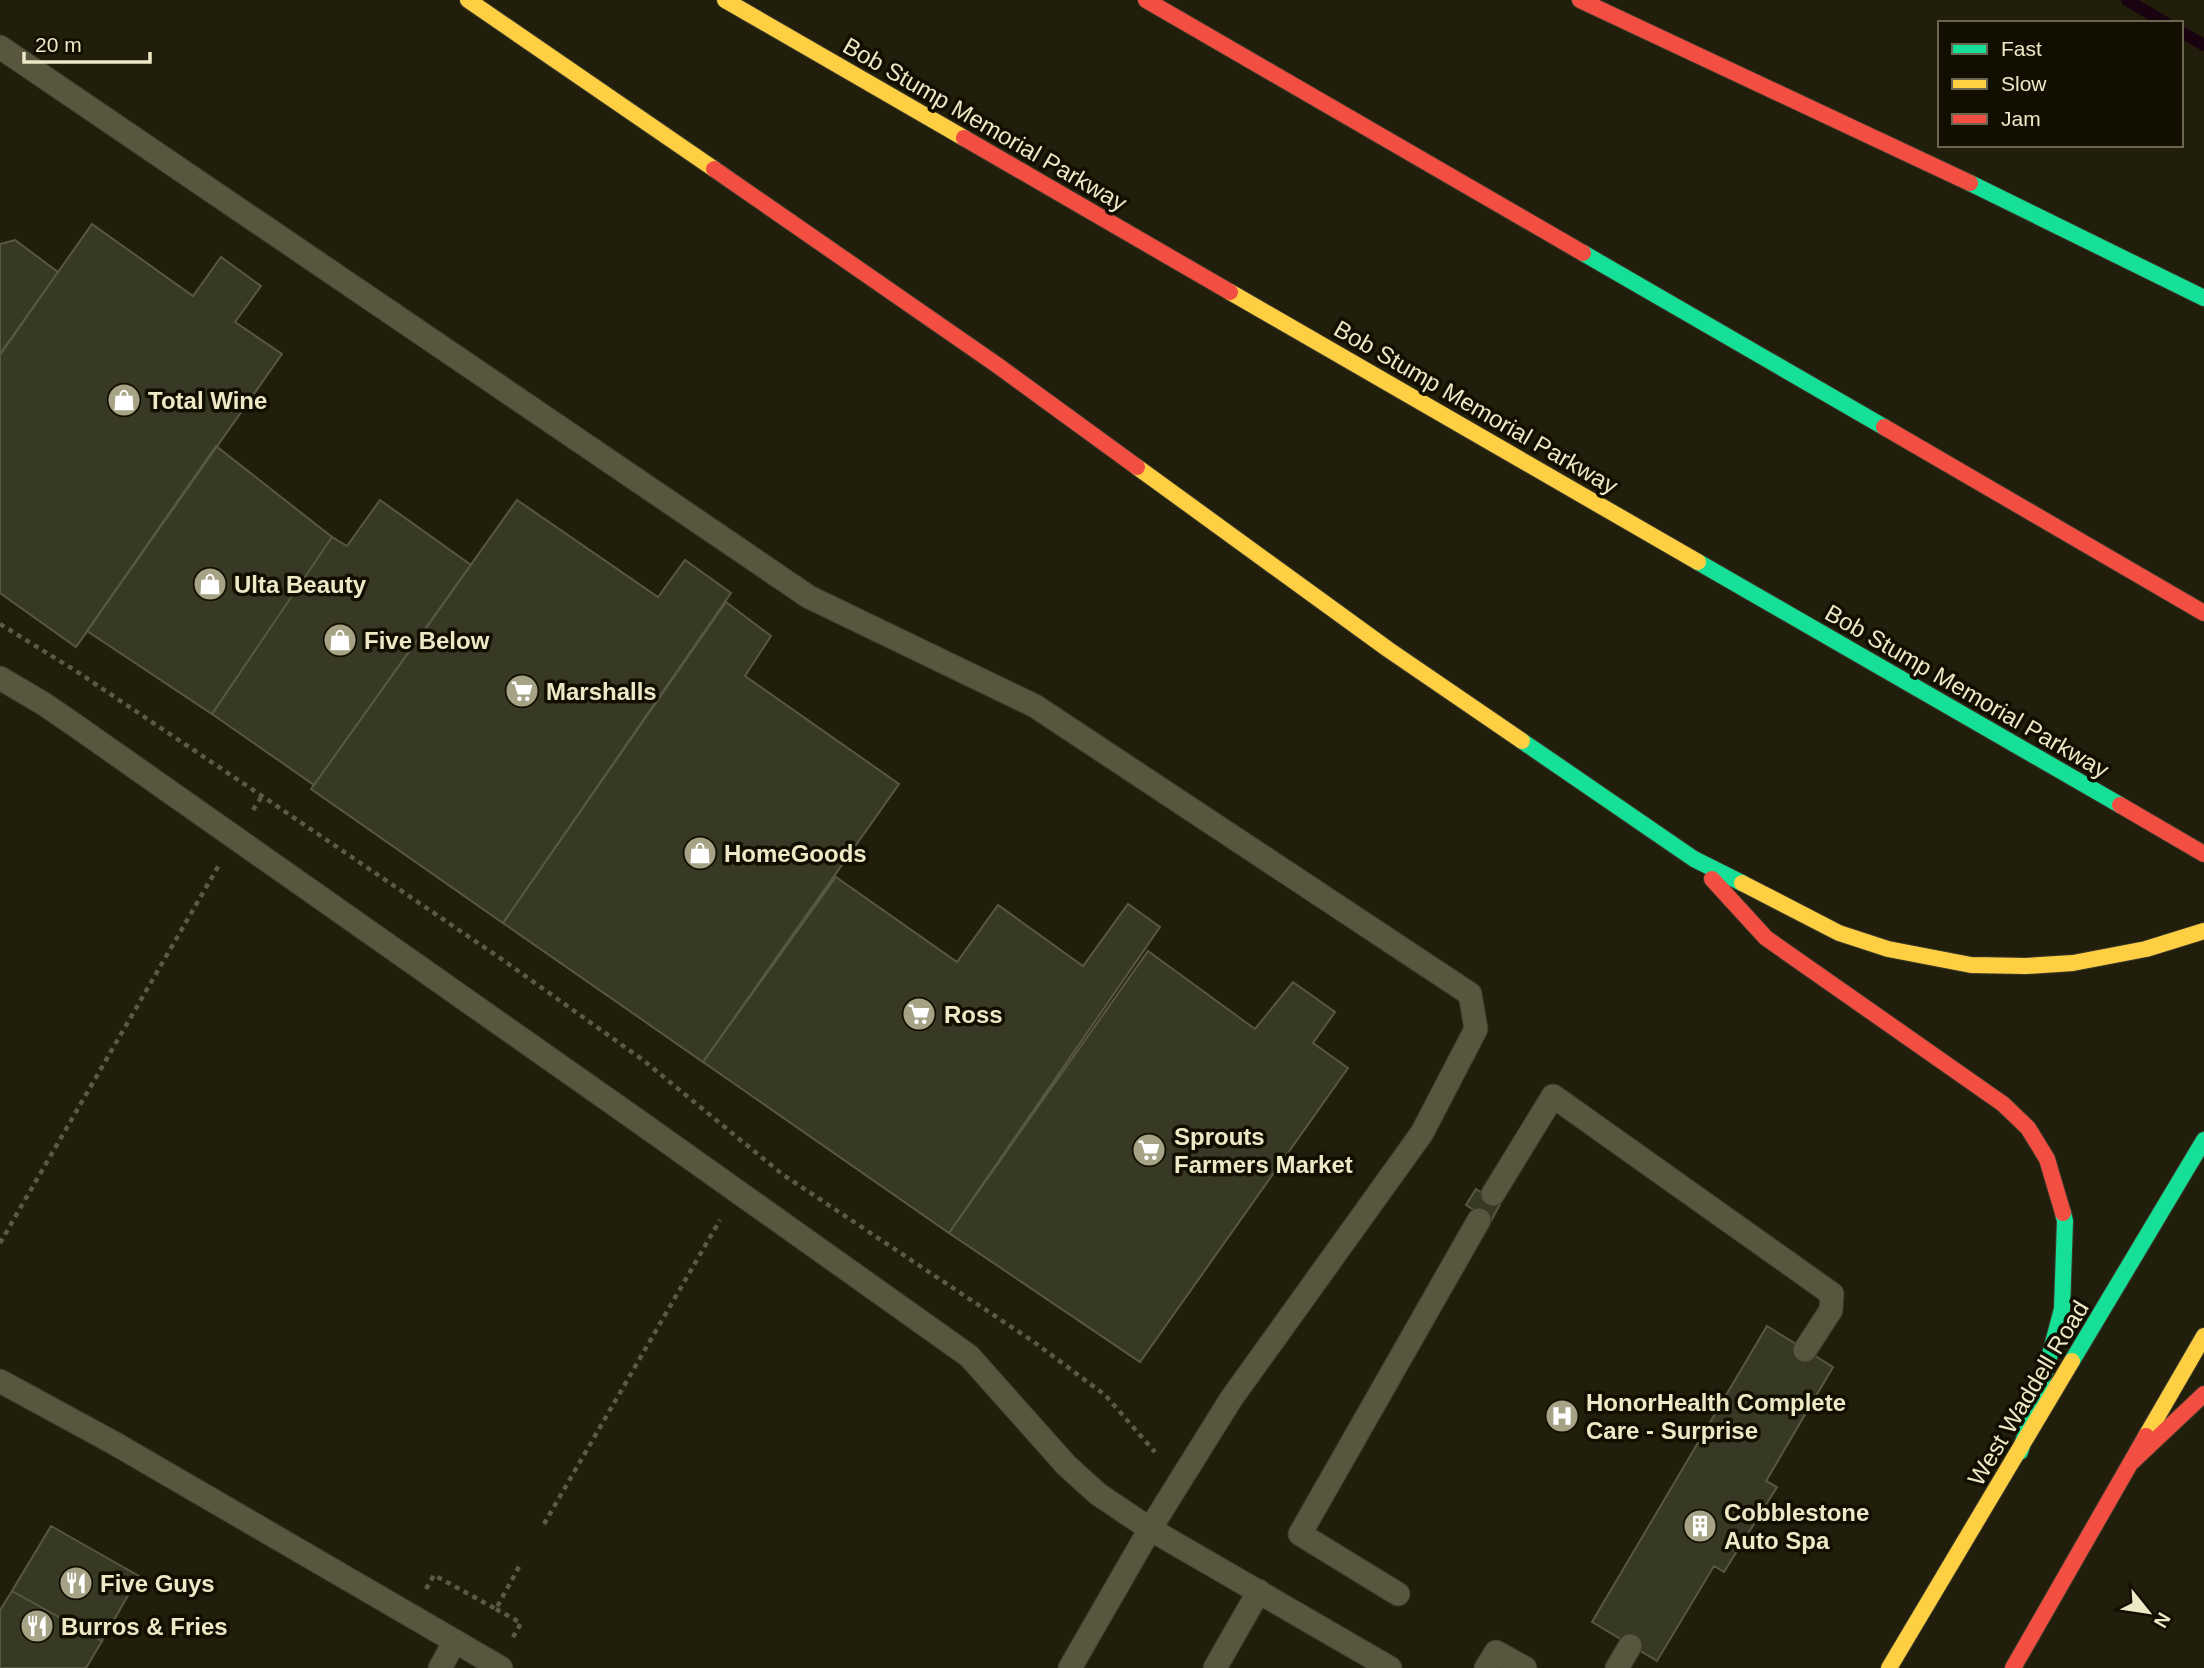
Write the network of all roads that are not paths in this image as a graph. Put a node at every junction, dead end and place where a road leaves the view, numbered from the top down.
1 (468, 0) edge
2 (725, 0) edge
3 (1146, 0) edge
4 (1580, 0) edge
5 (0, 47) edge
6 (2202, 298) edge
7 (2204, 613) edge
8 (0, 678) edge
9 (2204, 854) edge
10 (1694, 859) junction
11 (2204, 931) edge
12 (2204, 1140) edge
13 (1493, 1194) dead end
14 (1479, 1220) dead end
15 (2204, 1336) edge
16 (1805, 1350) dead end
17 (0, 1381) edge
18 (2204, 1394) edge
19 (2020, 1452) junction
20 (2132, 1462) junction
21 (1150, 1529) junction
22 (1259, 1591) junction
23 (1398, 1594) dead end
24 (455, 1642) junction
25 (1630, 1646) dead end
26 (1491, 1660) edge
27 (440, 1668) edge
28 (501, 1668) edge
29 (1070, 1668) edge
30 (1215, 1668) edge
31 (1390, 1668) edge
32 (1525, 1668) edge
33 (1617, 1668) edge
34 (1889, 1668) edge
35 (2013, 1668) edge

1 - 10 main road
2 - 9 main road, Bob Stump Memorial Parkway
3 - 7 main road
4 - 6 main road
5 - 21 lane
8 - 21 lane
10 - 11 main road
10 - 19 main road
12 - 19 main road, West Waddell Road
13 - 16 lane
14 - 23 lane
15 - 20 main road
17 - 24 lane
18 - 20 main road
19 - 34 main road, West Waddell Road
20 - 35 main road
21 - 22 lane
21 - 29 lane
22 - 30 lane
22 - 31 lane
24 - 27 lane
24 - 28 lane
25 - 33 lane
26 - 32 lane

